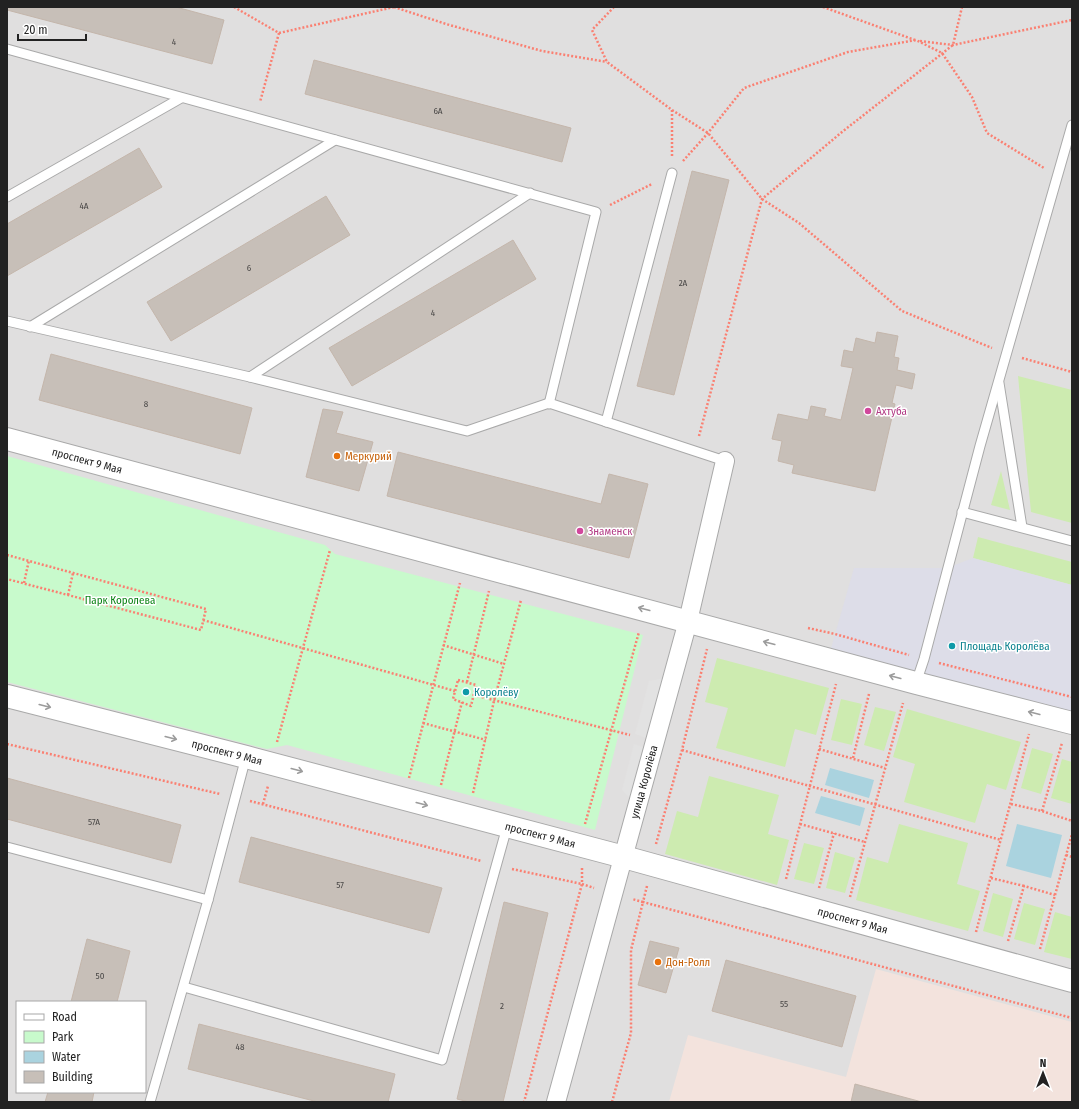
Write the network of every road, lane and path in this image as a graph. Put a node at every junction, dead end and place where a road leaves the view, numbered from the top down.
1 (234, 7) edge
2 (394, 7) edge
3 (614, 7) edge
4 (823, 7) edge
5 (962, 7) edge
6 (1072, 20) edge
7 (280, 33) junction
8 (916, 40) junction
9 (952, 45) junction
10 (7, 49) edge
11 (942, 53) junction
12 (607, 62) junction
13 (181, 98) junction
14 (672, 110) junction
15 (256, 118) junction
16 (1072, 125) edge
17 (708, 133) junction
18 (335, 140) junction
19 (672, 173) junction
20 (1058, 176) junction
21 (530, 193) junction
22 (7, 198) edge
23 (762, 199) junction
24 (596, 212) junction
25 (7, 321) edge
26 (30, 327) junction
27 (1006, 354) junction
28 (1072, 372) edge
29 (250, 378) junction
30 (999, 380) junction
31 (549, 404) junction
32 (606, 422) junction
33 (7, 439) edge
34 (695, 451) junction
35 (725, 461) joint
36 (962, 512) junction
37 (1022, 528) junction
38 (1072, 541) edge
39 (330, 550) dead end
40 (7, 555) edge
41 (29, 560) junction
42 (73, 573) junction
43 (462, 577) dead end
44 (7, 578) edge
45 (24, 583) junction
46 (490, 585) dead end
47 (522, 594) dead end
48 (68, 595) junction
49 (646, 610) junction
50 (203, 620) junction
51 (688, 621) junction
52 (443, 645) junction
53 (708, 646) dead end
54 (303, 648) junction
55 (473, 655) junction
56 (924, 659) junction
57 (504, 664) junction
58 (837, 680) dead end
59 (467, 682) junction
60 (433, 685) junction
61 (870, 690) dead end
62 (910, 691) junction
63 (455, 692) junction
64 (474, 695) junction
65 (7, 696) edge
66 (1072, 697) edge
67 (494, 701) junction
68 (462, 702) junction
69 (1072, 722) edge
70 (423, 723) junction
71 (454, 731) junction
72 (612, 731) junction
73 (1030, 734) dead end
74 (630, 735) dead end
75 (486, 740) junction
76 (1062, 743) dead end
77 (7, 744) edge
78 (277, 744) dead end
79 (819, 749) junction
80 (682, 750) junction
81 (246, 757) junction
82 (853, 758) junction
83 (885, 768) junction
84 (409, 780) dead end
85 (809, 786) junction
86 (440, 789) dead end
87 (235, 797) junction
88 (472, 798) dead end
89 (875, 804) junction
90 (1011, 804) junction
91 (1042, 812) junction
92 (1072, 821) edge
93 (800, 824) junction
94 (507, 827) junction
95 (584, 828) dead end
96 (834, 833) junction
97 (1072, 834) edge
98 (1001, 840) junction
99 (865, 842) junction
100 (7, 847) edge
101 (654, 849) dead end
102 (1066, 855) junction
103 (624, 857) junction
104 (1072, 857) edge
105 (496, 865) junction
106 (991, 878) junction
107 (785, 882) dead end
108 (582, 884) junction
109 (1024, 886) junction
110 (818, 891) dead end
111 (614, 894) junction
112 (1055, 895) junction
113 (208, 900) junction
114 (850, 900) dead end
115 (643, 902) junction
116 (976, 932) dead end
117 (1008, 942) dead end
118 (1040, 951) dead end
119 (1072, 981) edge
120 (184, 987) junction
121 (1072, 1018) edge
122 (150, 1102) edge
123 (524, 1102) edge
124 (556, 1102) edge
125 (612, 1102) edge

1 - 7 path
2 - 7 path
2 - 12 path
3 - 12 path
4 - 8 path
5 - 9 path
6 - 9 path
7 - 15 path
8 - 9 path
8 - 11 path
8 - 17 path
9 - 11 path
10 - 13 lane
11 - 20 path
11 - 23 path
12 - 14 path
13 - 15 lane
13 - 22 lane
14 - 17 path
14 - 19 path
15 - 18 lane
16 - 20 lane
17 - 19 path
17 - 23 path
18 - 21 lane
18 - 26 lane
19 - 24 path
19 - 32 lane
20 - 27 lane
21 - 24 lane
21 - 29 lane
23 - 27 path
23 - 34 path
24 - 31 lane
25 - 26 lane
26 - 29 lane
27 - 28 path
27 - 30 lane
29 - 31 lane
30 - 36 lane
30 - 37 lane
31 - 32 lane
32 - 34 lane
49 -> 33 street, проспект 9 Мая
34 - 35 lane
35 - 51 street, улица Королёва
36 - 37 lane
36 - 56 lane
37 - 38 lane
39 - 54 path
40 - 41 path
41 - 42 path
41 - 45 path
42 - 48 path
42 - 50 path
43 - 52 path
44 - 45 path
45 - 48 path
46 - 55 path
47 - 57 path
48 - 50 path
49 - 51 street, проспект 9 Мая
49 - 72 path
50 - 54 path
62 -> 51 street, проспект 9 Мая
51 - 103 street, улица Королёва
52 - 55 path
52 - 60 path
53 - 80 path
54 - 60 path
54 - 78 path
55 - 57 path
55 - 59 path
56 - 62 lane
56 - 66 path
57 - 67 path
58 - 79 path
59 - 63 path
59 - 64 path
60 - 63 path
60 - 70 path
61 - 82 path
69 -> 62 street, проспект 9 Мая
62 - 83 path
63 - 68 path
64 - 67 path
64 - 68 path
65 -> 81 street, проспект 9 Мая
67 - 72 path
67 - 75 path
68 - 71 path
70 - 71 path
70 - 84 path
71 - 75 path
71 - 86 path
72 - 74 path
72 - 95 path
73 - 90 path
75 - 88 path
76 - 91 path
77 - 87 path
79 - 82 path
79 - 85 path
80 - 85 path
80 - 101 path
81 - 87 lane
81 -> 94 street, проспект 9 Мая
82 - 83 path
83 - 89 path
85 - 89 path
85 - 93 path
87 - 105 path
87 - 113 lane
89 - 98 path
89 - 99 path
90 - 91 path
90 - 98 path
91 - 92 path
93 - 96 path
93 - 107 path
94 - 103 street, проспект 9 Мая
94 - 105 lane
96 - 99 path
96 - 110 path
97 - 102 path
98 - 106 path
99 - 114 path
100 - 113 lane
102 - 104 path
102 - 112 path
103 - 111 street, улица Королёва
103 - 119 street, проспект 9 Мая
105 - 108 path
105 - 120 lane
106 - 109 path
106 - 116 path
108 - 111 path
108 - 123 path
109 - 112 path
109 - 117 path
111 - 115 path
111 - 124 street, улица Королёва
112 - 118 path
113 - 120 lane
115 - 121 path
115 - 125 path
120 - 122 lane

